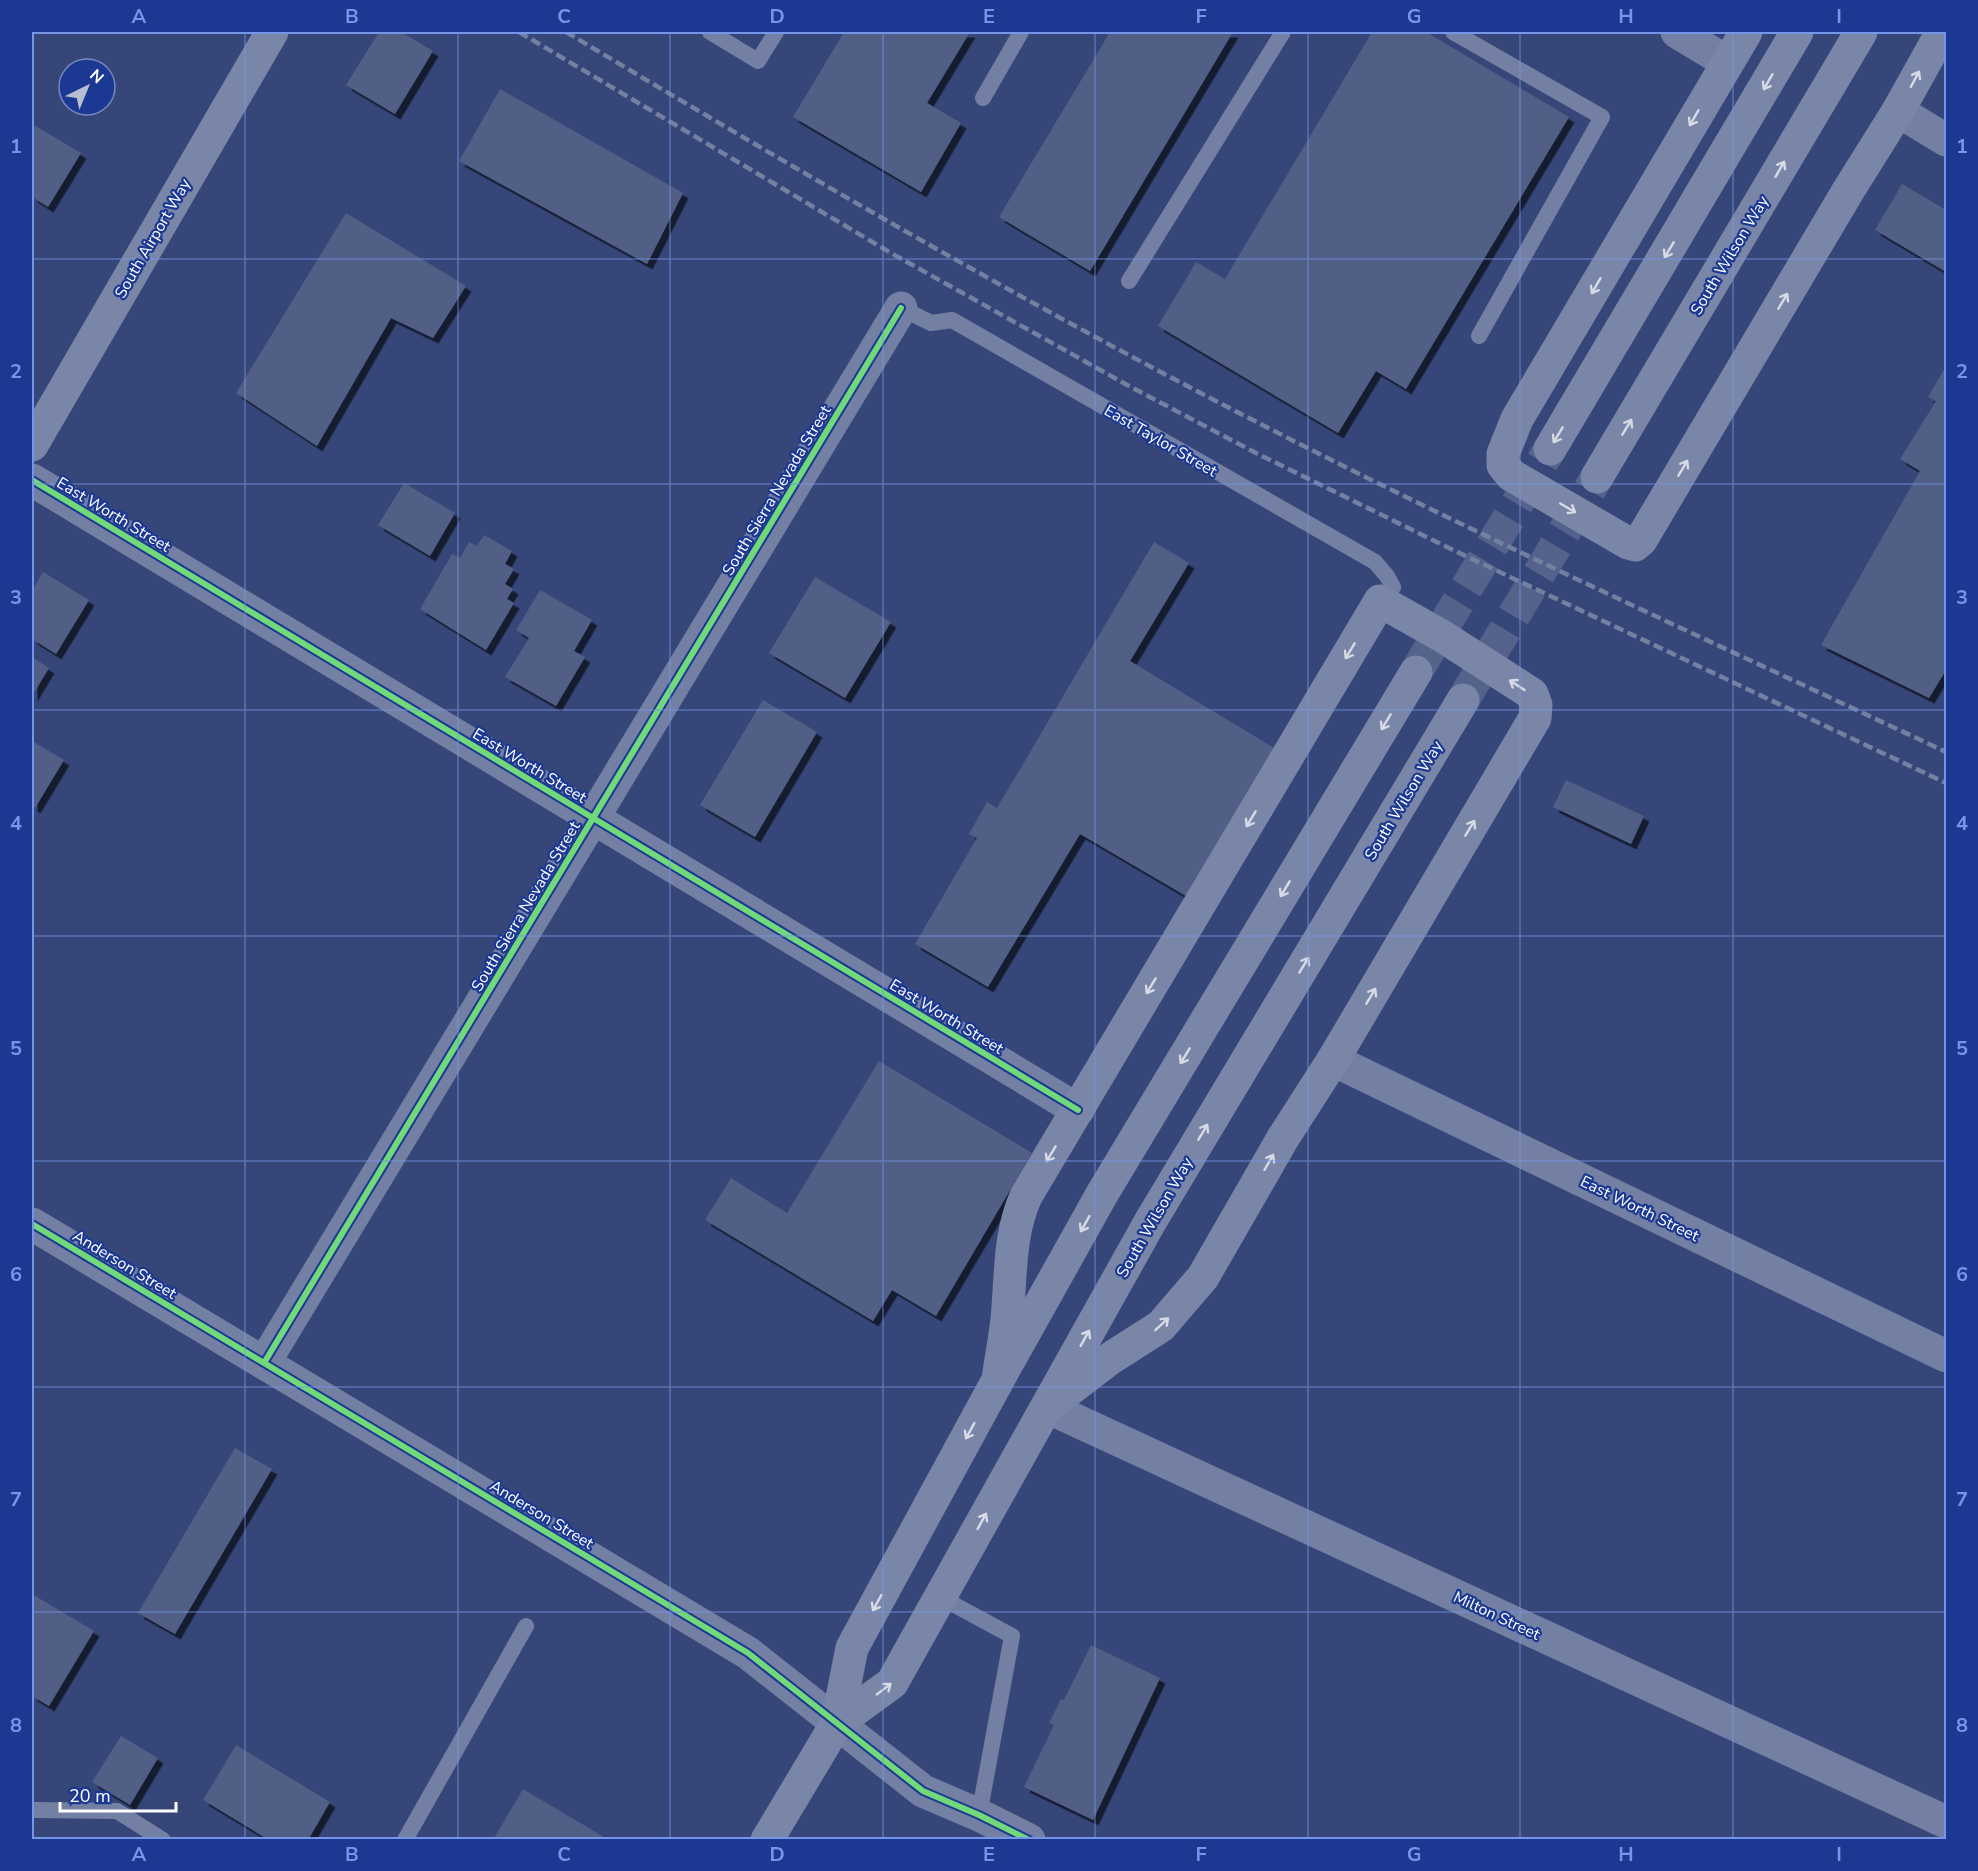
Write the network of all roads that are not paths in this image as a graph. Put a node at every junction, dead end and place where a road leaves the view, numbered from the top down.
1 (271, 32) edge
2 (710, 32) edge
3 (776, 32) edge
4 (1021, 32) edge
5 (1283, 32) edge
6 (1454, 32) edge
7 (1677, 32) edge
8 (1746, 32) edge
9 (1797, 32) edge
10 (1861, 32) edge
11 (1942, 32) edge
12 (1727, 62) junction
13 (983, 98) dead end
14 (1898, 111) junction
15 (1947, 140) edge
16 (1130, 281) dead end
17 (901, 308) joint
18 (1479, 336) dead end
19 (32, 445) edge
20 (1550, 449) tunnel mouth
21 (1597, 477) tunnel mouth
22 (32, 480) edge
23 (1380, 601) junction
24 (1416, 672) tunnel mouth
25 (1463, 700) tunnel mouth
26 (593, 819) junction
27 (1333, 1060) junction
28 (1077, 1110) junction
29 (32, 1224) edge
30 (1947, 1356) edge
31 (264, 1363) junction
32 (998, 1380) junction
33 (1047, 1407) junction
34 (940, 1597) junction
35 (526, 1626) dead end
36 (837, 1723) junction
37 (32, 1810) edge
38 (980, 1815) junction
39 (1947, 1822) edge
40 (163, 1839) edge
41 (405, 1839) edge
42 (767, 1839) edge
43 (1029, 1839) edge

1 - 19 main road, South Airport Way
2 - 3 lane
4 - 13 lane
5 - 16 lane
6 - 18 lane
7 - 12 street
8 - 12 main road
9 -> 20 main road
21 -> 10 main road, South Wilson Way
14 -> 11 main road
12 -> 14 main road
14 - 15 street
17 - 23 lane, East Taylor Street
17 - 26 street, South Sierra Nevada Street
22 - 26 street, East Worth Street
27 -> 23 main road
23 -> 28 main road
24 -> 32 main road, South Wilson Way
33 -> 25 main road, South Wilson Way
26 - 28 street, East Worth Street
26 - 31 street, South Sierra Nevada Street
27 - 30 street, East Worth Street
33 -> 27 main road
28 -> 32 main road
29 - 31 street, Anderson Street
31 - 36 street, Anderson Street
32 -> 36 main road, South Wilson Way
34 -> 33 main road, South Wilson Way
33 - 39 street, Milton Street
36 -> 34 main road, South Wilson Way
34 - 38 lane
35 - 41 lane
36 - 38 street, Anderson Street
36 - 42 main road, South Wilson Way
37 - 40 lane
38 - 43 street, Anderson Street

